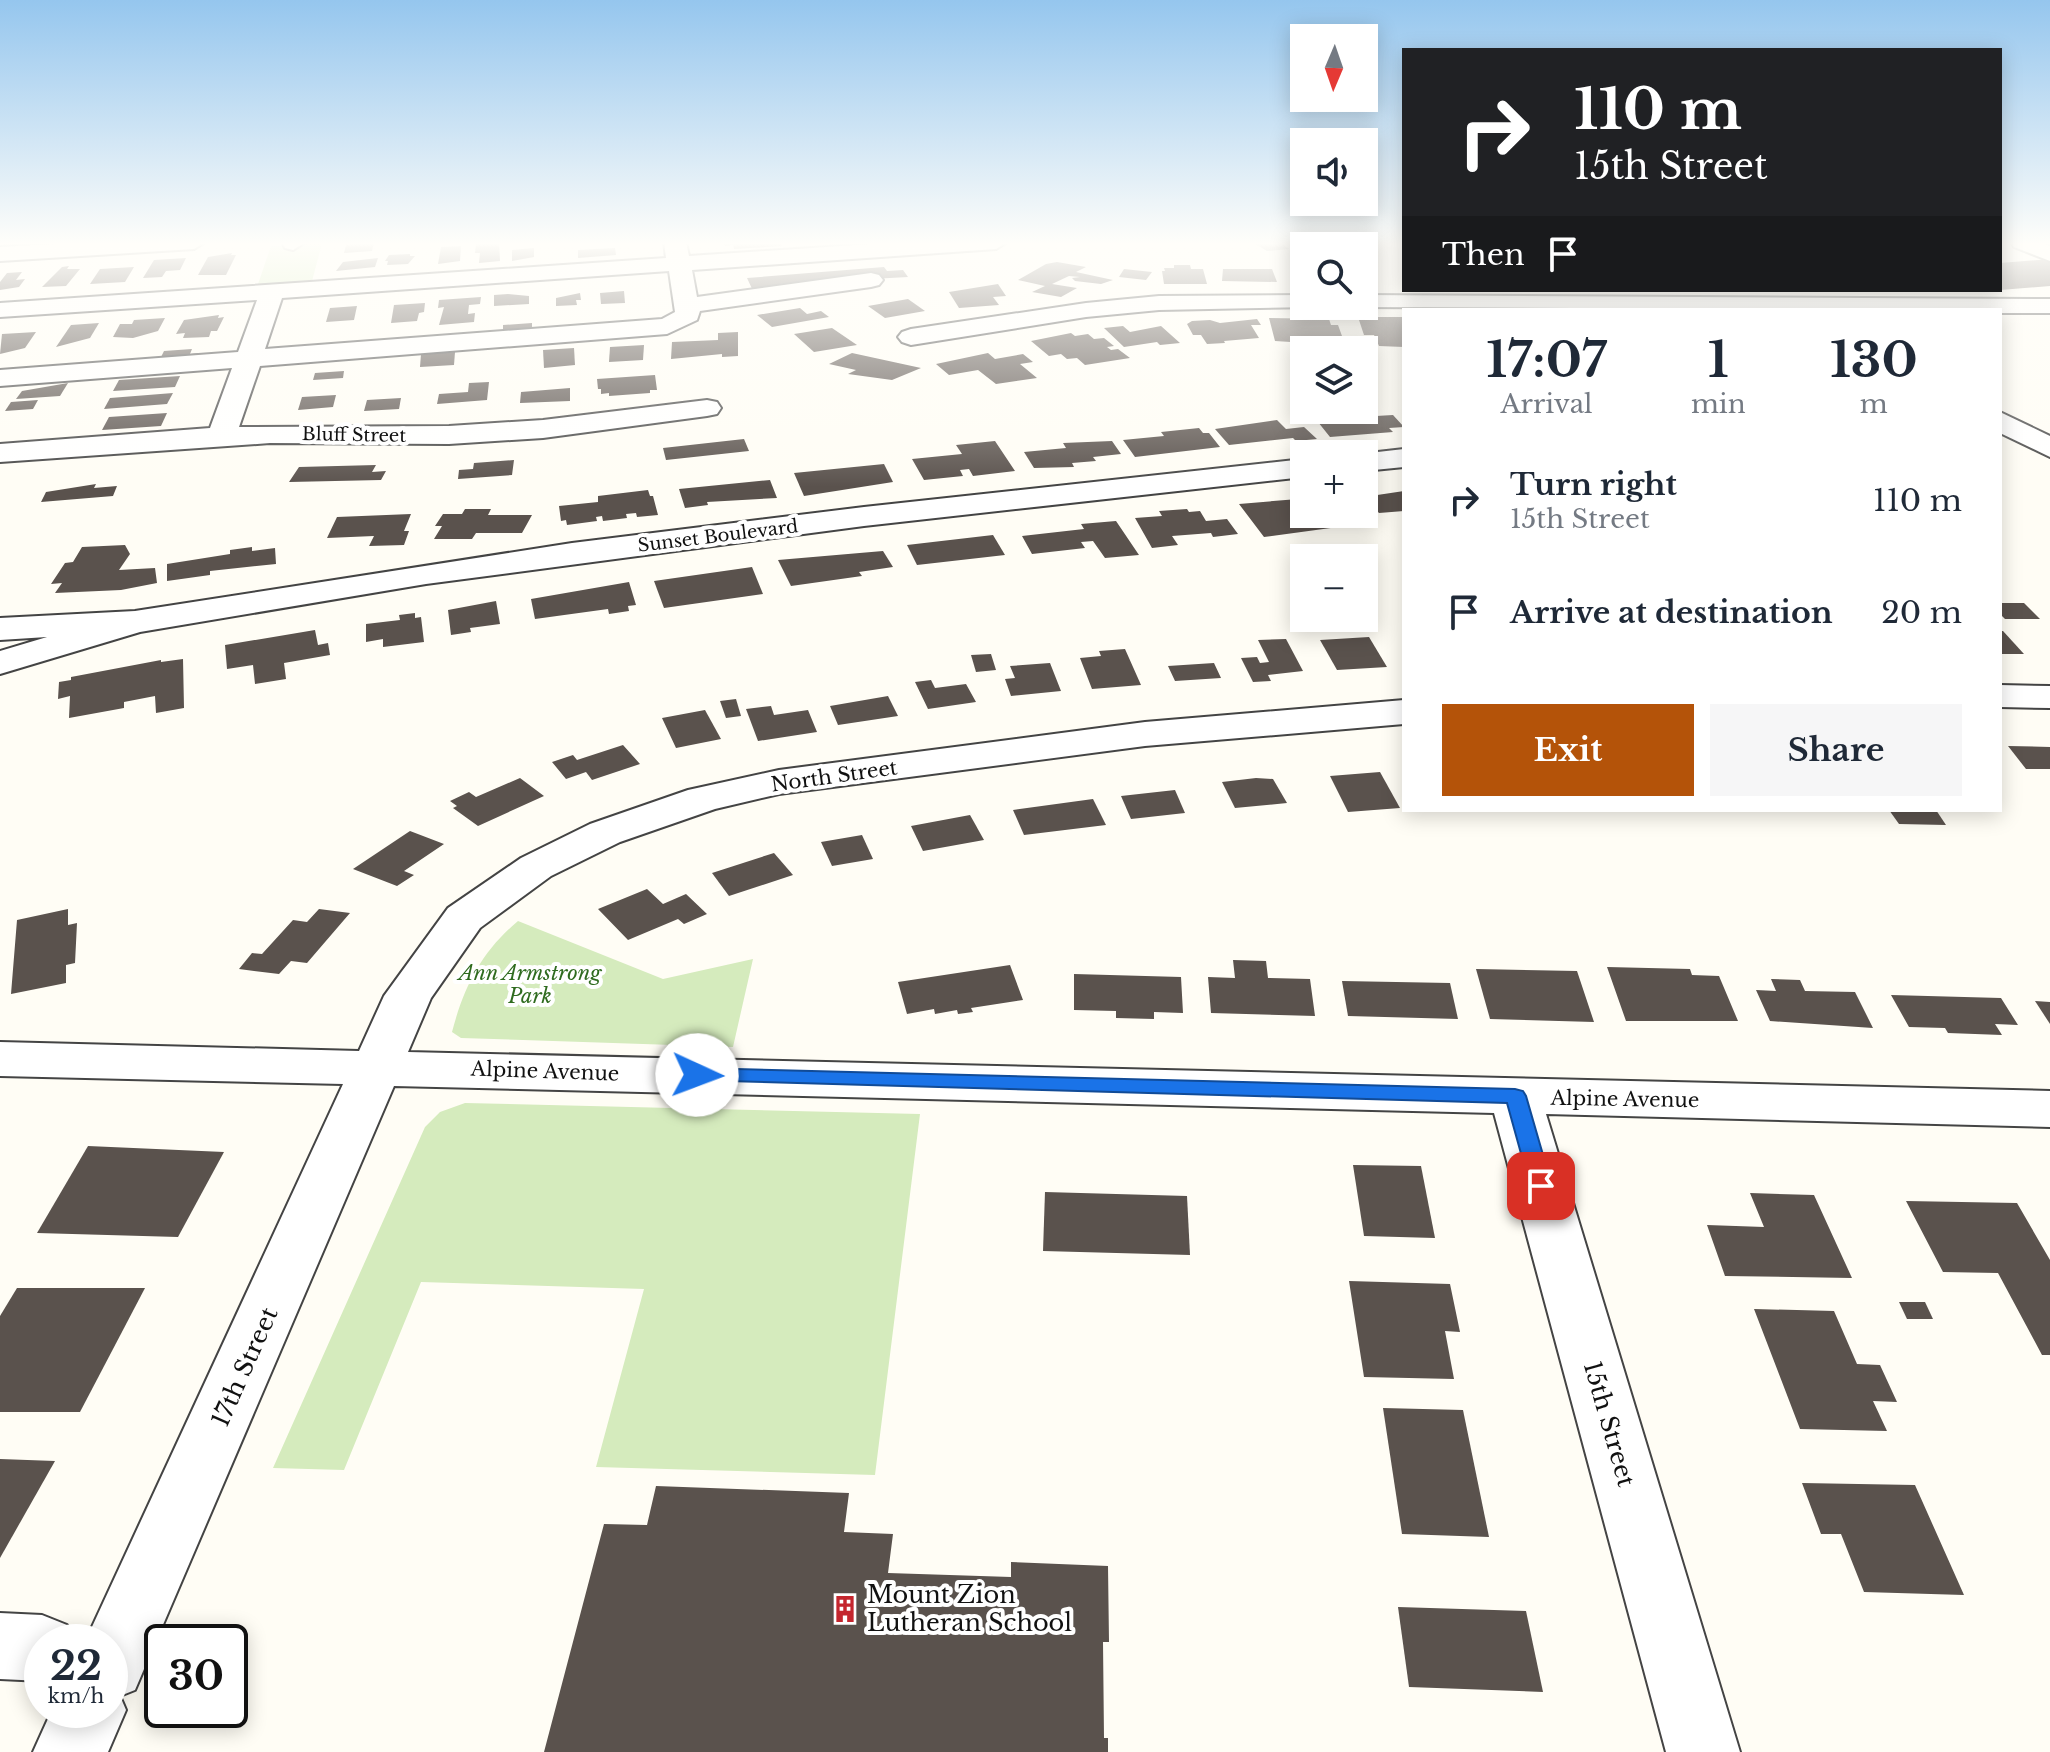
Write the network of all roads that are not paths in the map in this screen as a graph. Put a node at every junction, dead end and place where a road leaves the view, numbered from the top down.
1 (261, 324) edge
2 (670, 324) edge
3 (998, 324) edge
4 (911, 337) dead end
5 (248, 360) junction
6 (0, 378) edge
7 (707, 408) dead end
8 (2002, 422) edge
9 (222, 436) junction
10 (2050, 448) edge
11 (0, 453) edge
12 (1402, 458) edge
13 (1378, 461) edge
14 (1290, 469) edge
15 (135, 622) junction
16 (0, 629) edge
17 (0, 663) edge
18 (2002, 696) edge
19 (2050, 697) edge
20 (1402, 712) edge
21 (0, 1059) edge
22 (378, 1066) junction
23 (1515, 1096) junction
24 (2050, 1109) edge
25 (128, 1624) edge
26 (0, 1646) edge
27 (24, 1647) edge
28 (81, 1728) edge
29 (70, 1752) edge
30 (1703, 1752) edge

1 - 5 street
2 - 5 street
3 - 4 street
5 - 6 street
5 - 9 street
7 - 9 street, Bluff Street
8 - 10 street
9 - 11 street, Bluff Street
12 - 13 street
14 - 15 street, Sunset Boulevard
15 - 16 street, Sunset Boulevard
15 - 17 street, Sunset Boulevard
18 - 19 street
20 - 22 street, North Street
21 - 22 street, Alpine Avenue
22 - 23 street, Alpine Avenue
22 - 25 street, 17th Street
23 - 24 street, Alpine Avenue
23 - 30 street, 15th Street
26 - 27 street
28 - 29 street, 17th Street

